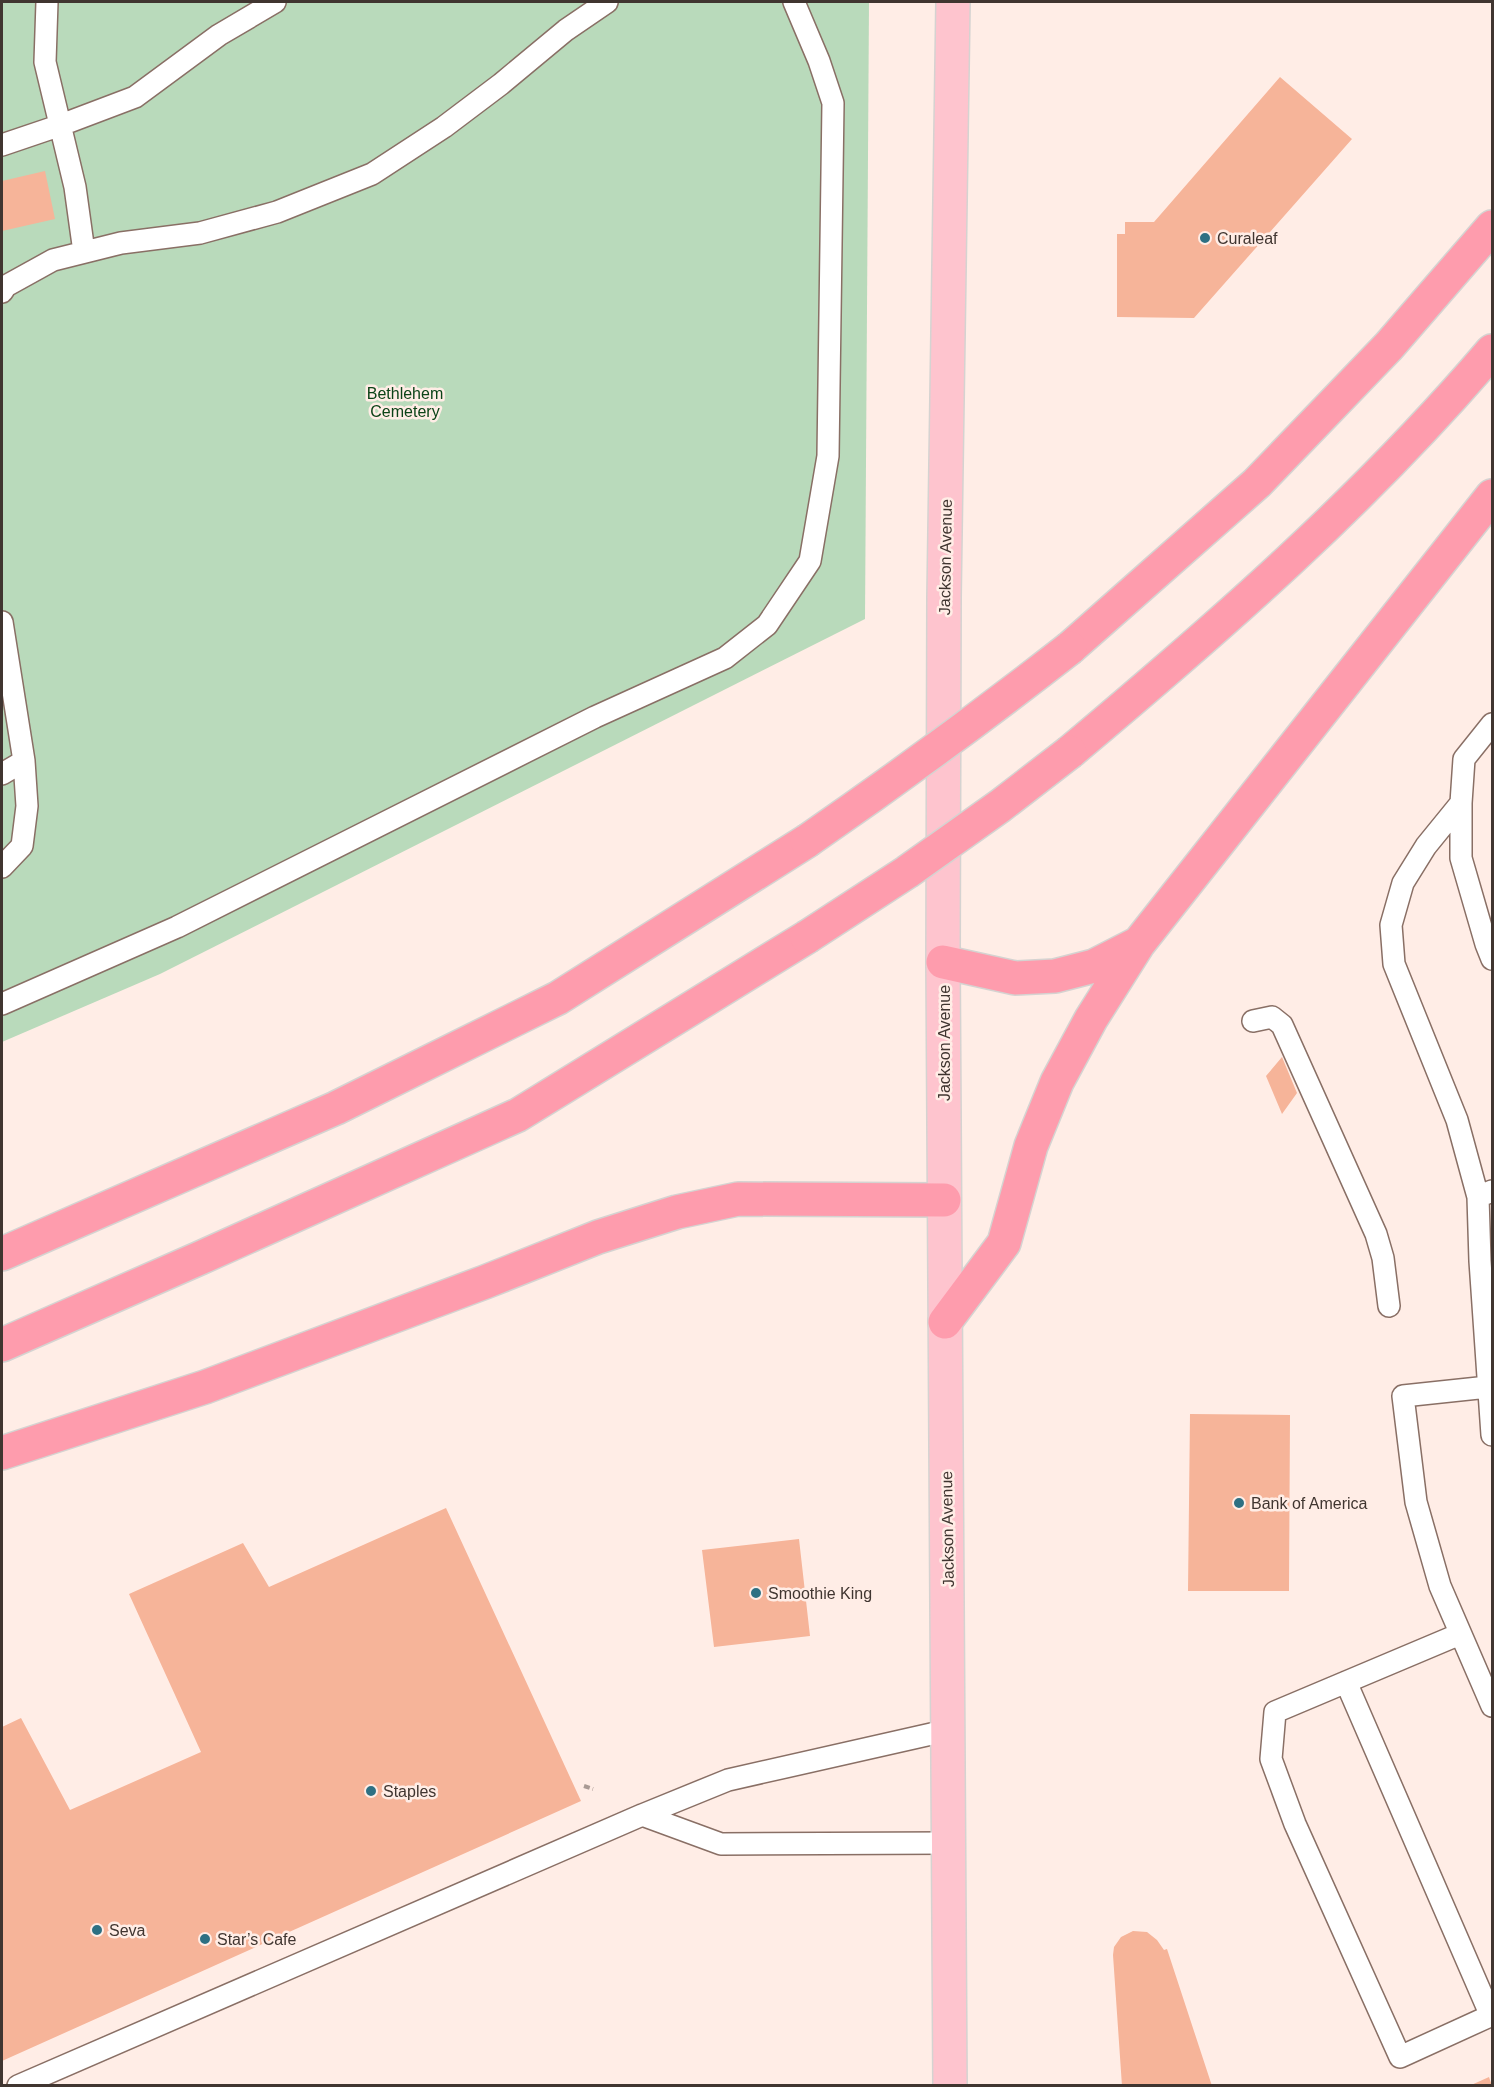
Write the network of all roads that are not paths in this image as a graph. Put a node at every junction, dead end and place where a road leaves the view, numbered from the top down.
1 (47, 2) edge
2 (275, 2) edge
3 (607, 2) edge
4 (794, 2) edge
5 (953, 2) edge
6 (61, 125) junction
7 (2, 145) edge
8 (1492, 227) edge
9 (84, 252) junction
10 (2, 292) edge
11 (1492, 351) edge
12 (1492, 496) edge
13 (2, 622) edge
14 (1492, 724) edge
15 (24, 761) junction
16 (2, 774) edge
17 (1461, 803) junction
18 (2, 867) edge
19 (1139, 944) junction
20 (1492, 958) edge
21 (943, 962) junction
22 (2, 1004) edge
23 (1253, 1022) dead end
24 (1485, 1194) edge
25 (944, 1200) junction
26 (2, 1254) edge
27 (1389, 1306) dead end
28 (945, 1322) junction
29 (2, 1345) edge
30 (1488, 1387) junction
31 (1492, 1435) edge
32 (2, 1453) edge
33 (1460, 1634) junction
34 (1346, 1682) junction
35 (1492, 1706) edge
36 (949, 1730) junction
37 (642, 1815) junction
38 (950, 1843) junction
39 (1492, 2016) edge
40 (18, 2085) edge
41 (950, 2085) edge

1 - 6 lane
2 - 6 lane
3 - 9 lane
4 - 22 lane
5 - 21 main road, Jackson Avenue
6 - 7 lane
6 - 9 lane
8 - 26 highway, bridge
9 - 10 lane
11 - 29 highway, bridge
12 - 19 highway
13 - 15 lane
14 - 17 lane
15 - 16 lane
15 - 18 lane
17 - 20 lane
17 - 24 lane
19 - 21 highway
19 - 28 highway
21 - 25 main road, Jackson Avenue
23 - 27 lane
24 - 30 lane
25 - 28 main road, Jackson Avenue
25 - 32 highway
28 - 36 main road, Jackson Avenue
30 - 31 lane
30 - 33 lane
33 - 34 lane
33 - 35 lane
34 - 39 lane
34 - 39 lane
36 - 37 lane
36 - 38 main road, Jackson Avenue
37 - 38 lane
37 - 40 lane
38 - 41 main road, Jackson Avenue

